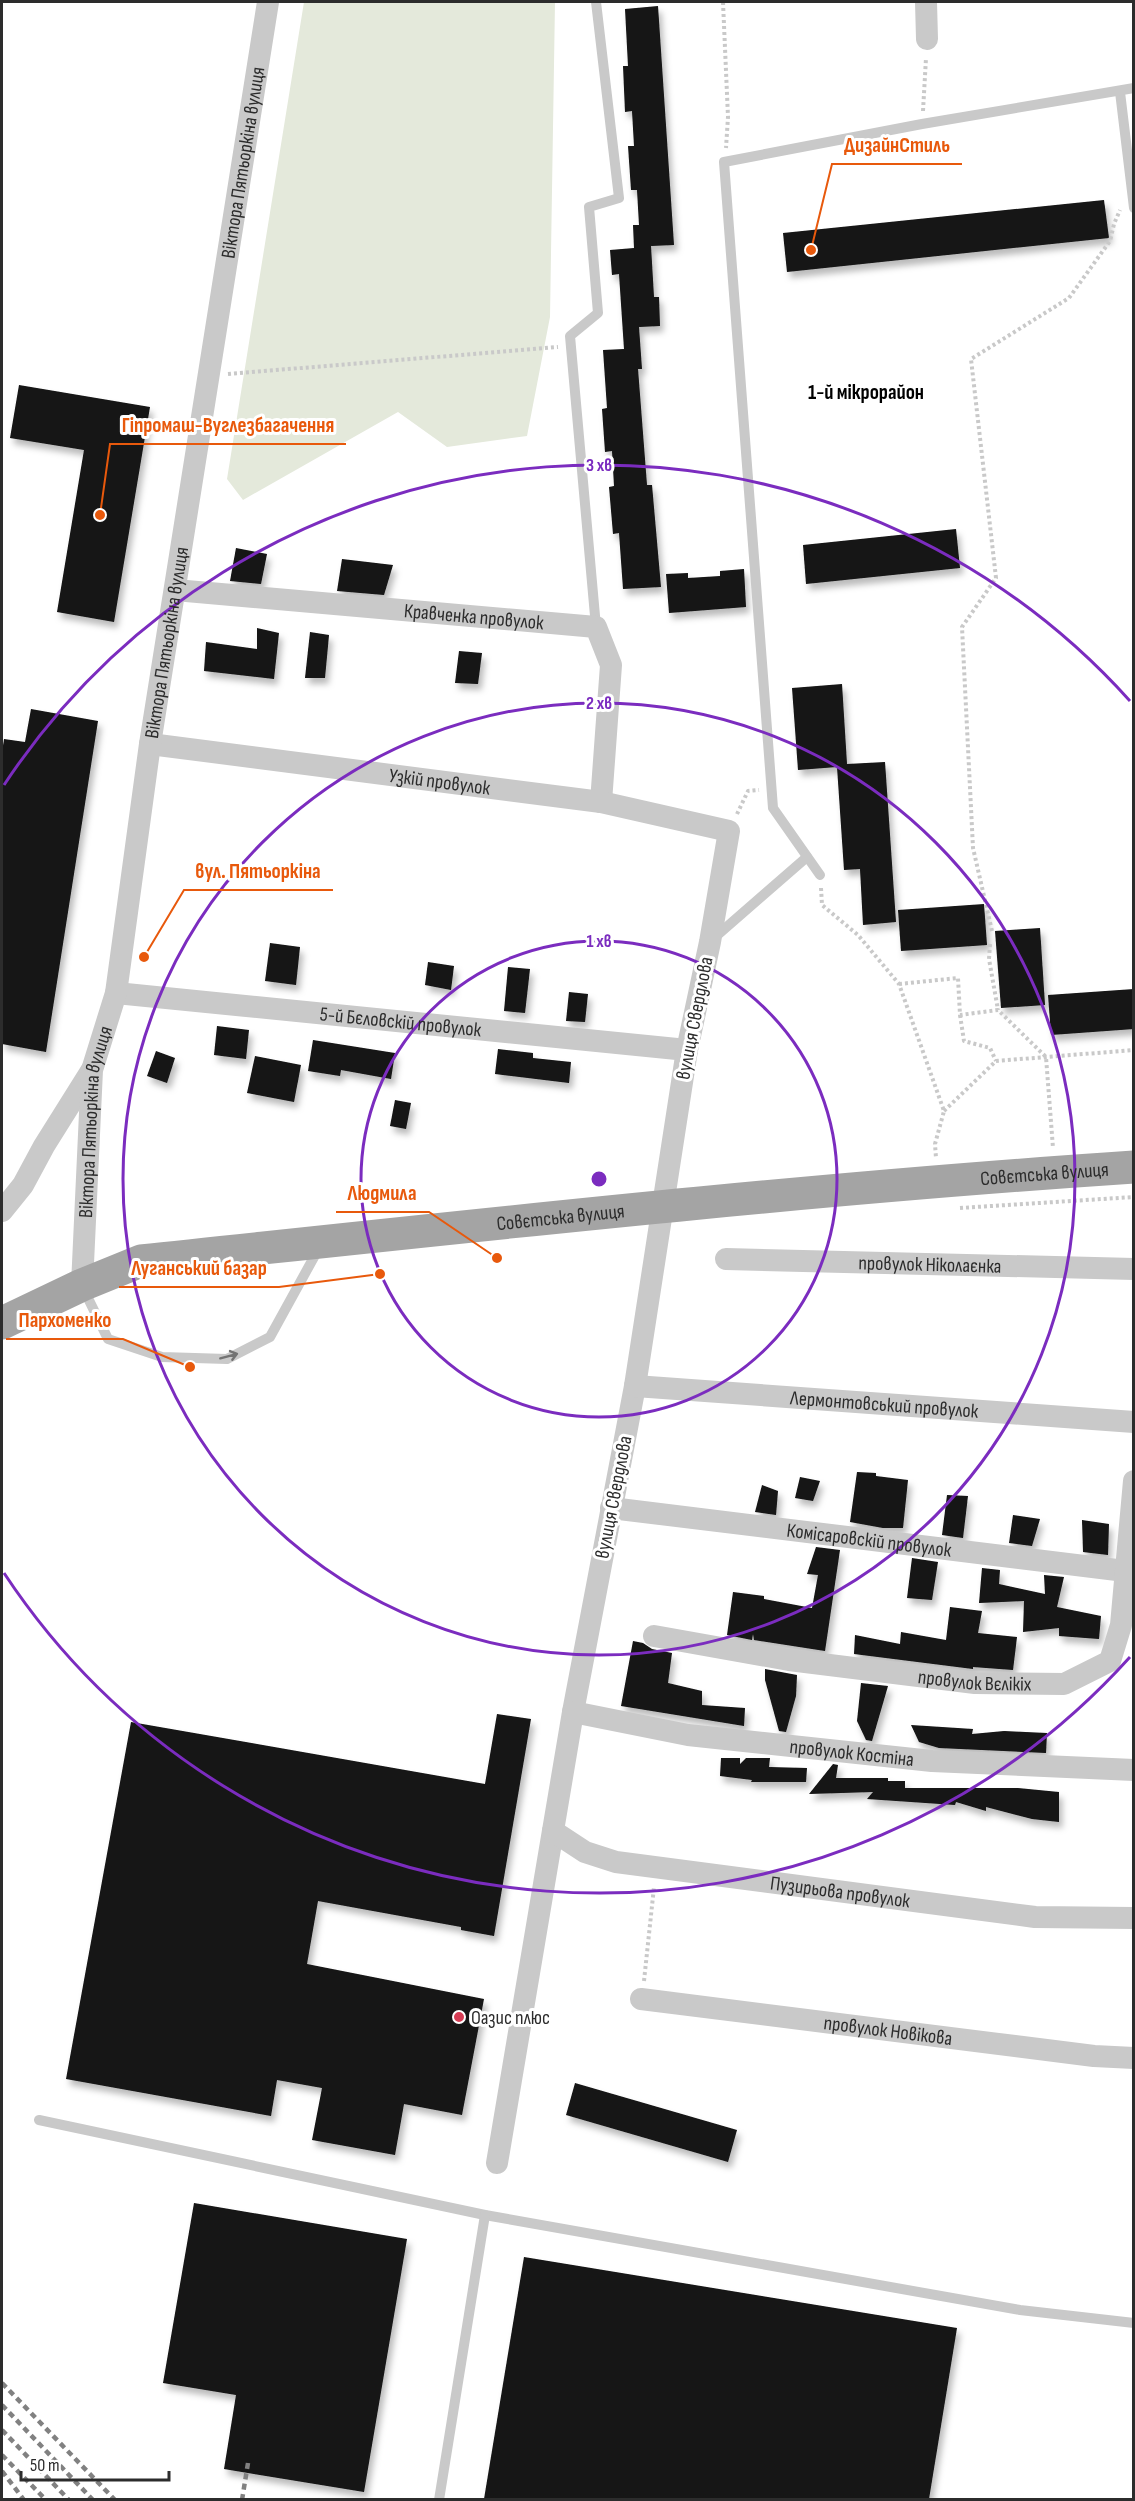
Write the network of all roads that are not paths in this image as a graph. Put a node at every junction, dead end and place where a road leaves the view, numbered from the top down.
1 (268, 2) edge
2 (596, 2) edge
3 (926, 2) edge
4 (927, 39) road end
5 (1134, 88) edge
6 (1120, 92) junction
7 (1134, 208) edge
8 (175, 590) junction
9 (596, 627) junction
10 (150, 744) junction
11 (601, 802) junction
12 (729, 831) joint
13 (807, 857) junction
14 (820, 875) road end
15 (710, 942) junction
16 (116, 993) junction
17 (687, 1050) junction
18 (92, 1070) junction
19 (1134, 1167) edge
20 (662, 1205) junction
21 (2, 1211) edge
22 (322, 1242) junction
23 (726, 1259) dead end
24 (1134, 1269) edge
25 (82, 1285) junction
26 (2, 1323) edge
27 (635, 1386) junction
28 (1134, 1422) edge
29 (1134, 1481) edge
30 (611, 1508) junction
31 (1125, 1571) junction
32 (654, 1636) dead end
33 (573, 1712) junction
34 (1134, 1770) edge
35 (553, 1832) junction
36 (1134, 1918) edge
37 (641, 2000) road end
38 (1134, 2058) edge
39 (39, 2120) dead end
40 (497, 2163) dead end
41 (485, 2215) junction
42 (1134, 2322) edge
43 (439, 2499) edge

1 - 8 street, Віктора Пятьоркіна вулиця
2 - 9 lane
3 - 4 street
5 - 6 lane
6 - 7 lane
6 - 13 lane
8 - 9 street, Кравченка провулок
8 - 10 street, Віктора Пятьоркіна вулиця
9 - 11 street
10 - 11 street, Узкій провулок
10 - 16 street, Віктора Пятьоркіна вулиця
11 - 12 street, Узкій провулок
12 - 15 street, вулиця Свердлова
13 - 14 lane
13 - 15 lane
15 - 17 street, вулиця Свердлова
16 - 17 street, 5-й Бєловскій провулок
16 - 18 street, Віктора Пятьоркіна вулиця
17 - 20 street, вулиця Свердлова
18 - 21 street
18 - 25 street, Віктора Пятьоркіна вулиця
19 - 20 main road, Совєтська вулиця
20 - 22 main road, Совєтська вулиця
20 - 27 street, вулиця Свердлова
22 - 25 main road, Совєтська вулиця
25 -> 22 lane
23 - 24 street, провулок Ніколаєнка
25 - 26 main road, Совєтська вулиця
27 - 28 street, Лермонтовський провулок
27 - 30 street, вулиця Свердлова
29 - 31 street, провулок Вєлікіх
30 - 31 street, Комісаровскій провулок
30 - 33 street, вулиця Свердлова
31 - 32 street, провулок Вєлікіх
33 - 34 street, провулок Костіна
33 - 35 street, вулиця Свердлова
35 - 36 street, Пузирьова провулок
35 - 40 street, вулиця Свердлова
37 - 38 street, провулок Новікова
39 - 41 lane
41 - 42 lane
41 - 43 lane

